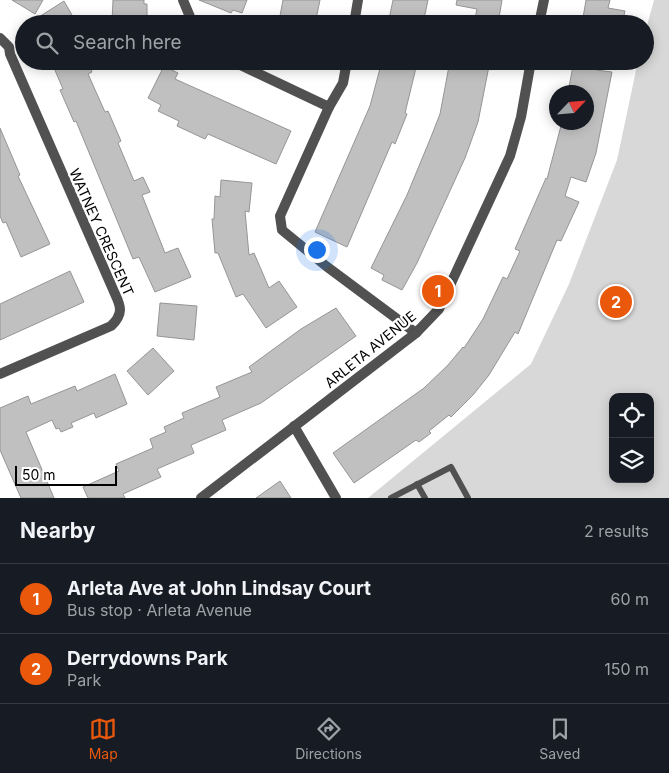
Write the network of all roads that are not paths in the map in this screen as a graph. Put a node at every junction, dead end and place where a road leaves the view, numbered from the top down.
1 (183, 0) edge
2 (358, 0) edge
3 (544, 0) edge
4 (190, 15) edge
5 (356, 15) edge
6 (541, 15) edge
7 (0, 38) edge
8 (15, 61) edge
9 (19, 70) edge
10 (251, 70) edge
11 (345, 70) edge
12 (530, 70) edge
13 (329, 107) junction
14 (416, 333) junction
15 (0, 374) edge
16 (294, 426) junction
17 (417, 484) junction
18 (201, 498) edge
19 (336, 498) edge
20 (391, 498) edge
21 (425, 498) edge
22 (468, 498) edge

1 - 4 street
2 - 5 street
3 - 6 street
7 - 8 street, WATNEY CRESCENT
9 - 15 street, WATNEY CRESCENT
10 - 13 street
11 - 13 street
12 - 14 street, ARLETA AVENUE
13 - 14 street
14 - 16 street, ARLETA AVENUE
16 - 18 street, ARLETA AVENUE
16 - 19 street
17 - 20 lane
17 - 21 lane
17 - 22 lane

